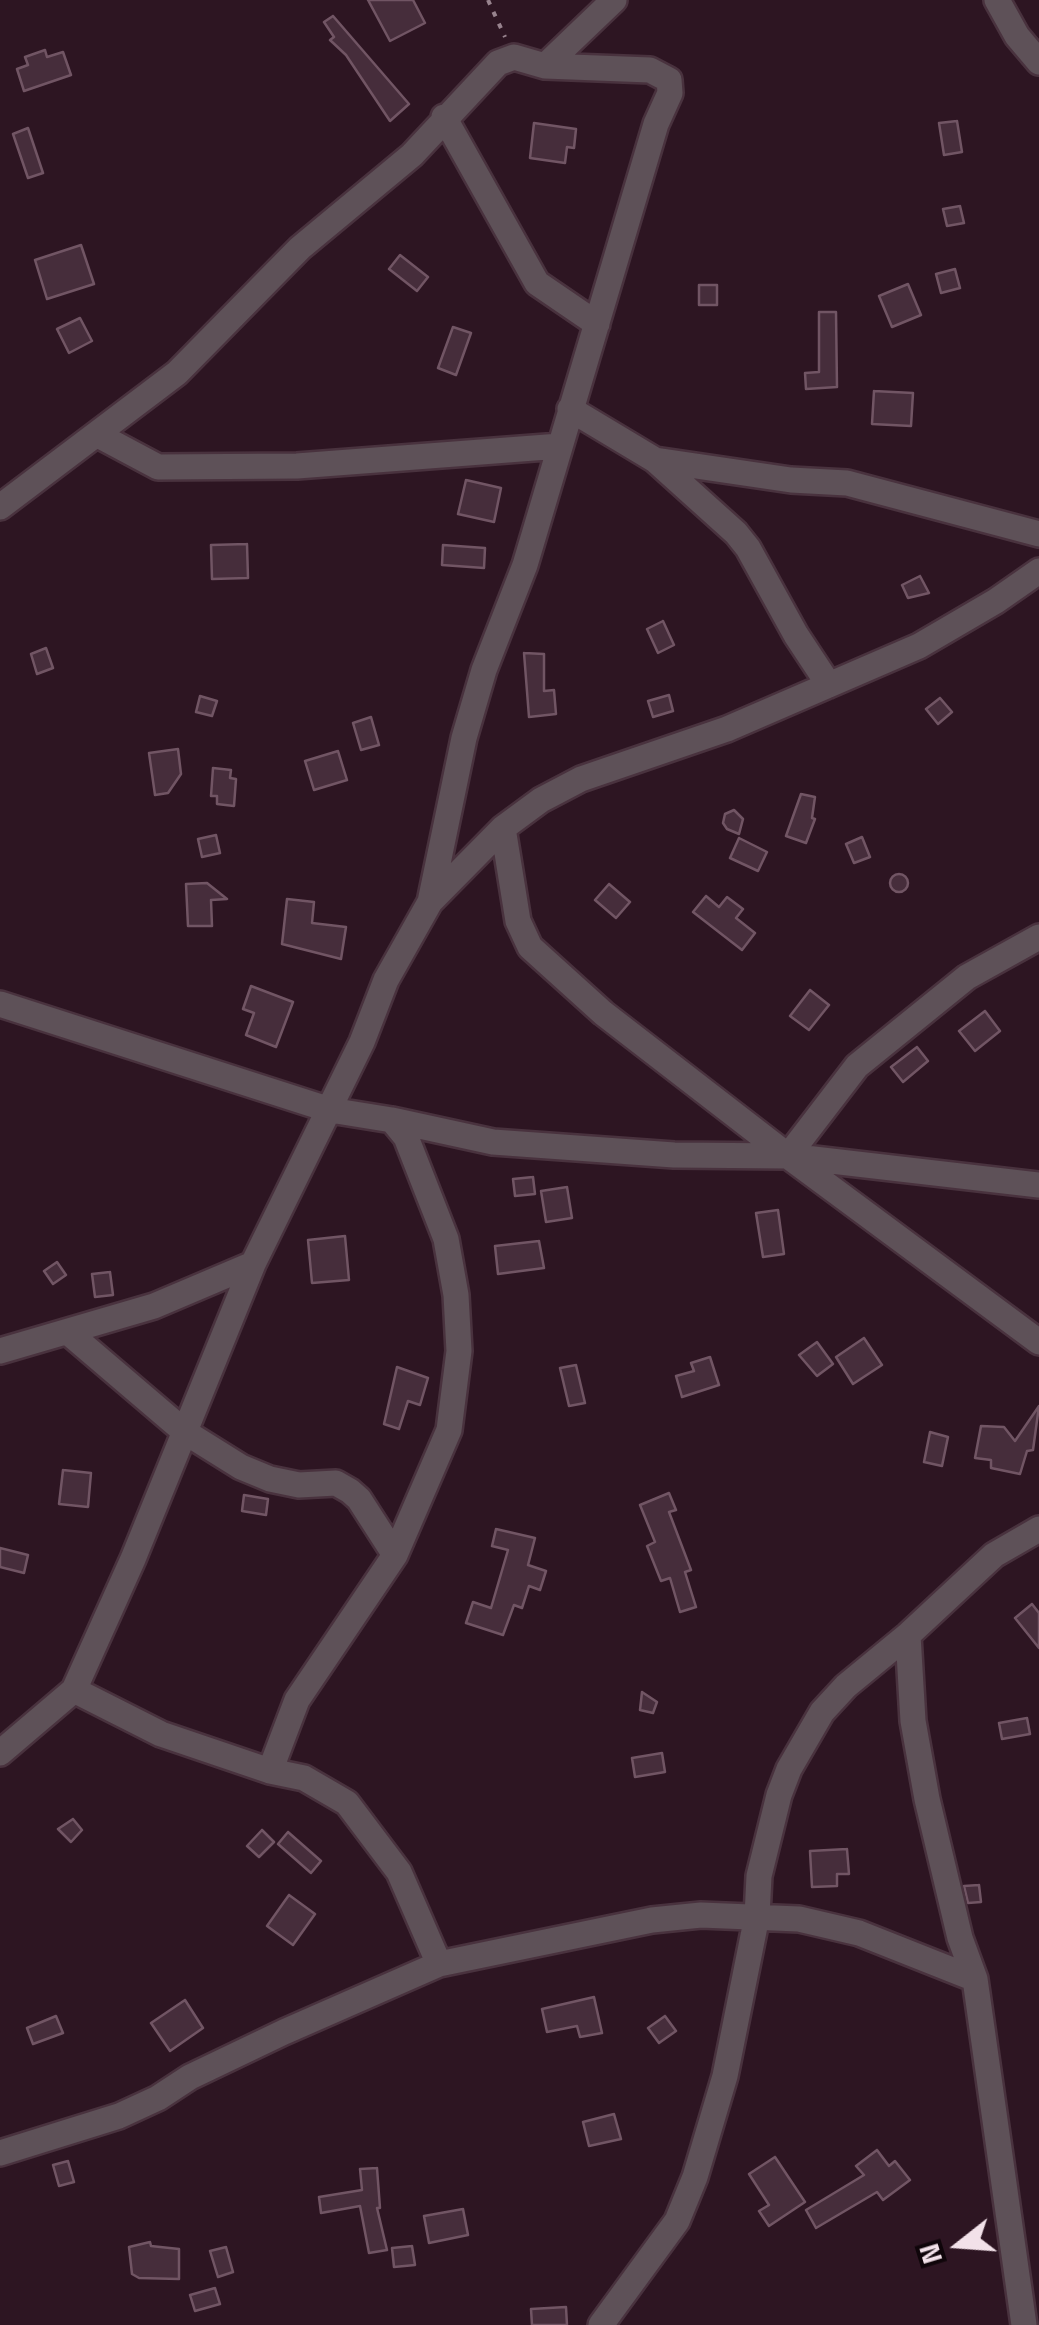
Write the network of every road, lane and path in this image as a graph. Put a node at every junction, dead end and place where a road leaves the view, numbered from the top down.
1 (488, 0) edge
2 (614, 0) edge
3 (997, 0) edge
4 (514, 57) junction
5 (1039, 62) edge
6 (544, 66) junction
7 (444, 118) junction
8 (597, 324) junction
9 (570, 409) junction
10 (98, 435) junction
11 (560, 446) junction
12 (655, 460) junction
13 (0, 508) edge
14 (1039, 534) edge
15 (1039, 571) edge
16 (829, 685) junction
17 (502, 828) junction
18 (430, 902) junction
19 (1039, 938) edge
20 (0, 1004) edge
21 (330, 1110) junction
22 (392, 1120) junction
23 (788, 1156) junction
24 (1039, 1185) edge
25 (253, 1264) junction
26 (69, 1333) junction
27 (1039, 1342) edge
28 (0, 1350) edge
29 (184, 1432) junction
30 (1034, 1539) edge
31 (395, 1555) junction
32 (908, 1635) junction
33 (74, 1690) junction
34 (0, 1753) edge
35 (270, 1771) junction
36 (757, 1916) junction
37 (439, 1964) junction
38 (975, 1979) junction
39 (0, 2153) edge
40 (601, 2325) edge
41 (1024, 2325) edge

1 - 4 path
2 - 6 street
3 - 5 street
4 - 6 street
4 - 7 street
6 - 8 street
7 - 8 street
7 - 10 street
8 - 9 street
9 - 11 street
9 - 12 street
10 - 11 street
10 - 13 street
11 - 18 street
12 - 14 street
12 - 16 street
15 - 16 street
16 - 17 street
17 - 18 street
17 - 23 street
18 - 21 street
19 - 23 street
20 - 21 street
21 - 22 street
21 - 25 street
22 - 23 street
22 - 31 street
23 - 24 street
23 - 27 street
25 - 26 street
25 - 29 street
26 - 28 street
26 - 29 street
29 - 31 street
29 - 33 street
30 - 32 street
31 - 35 street
32 - 36 street
32 - 38 street
33 - 34 street
33 - 35 street
35 - 37 street
36 - 37 street
36 - 38 street
36 - 40 street
37 - 39 street
38 - 41 street

